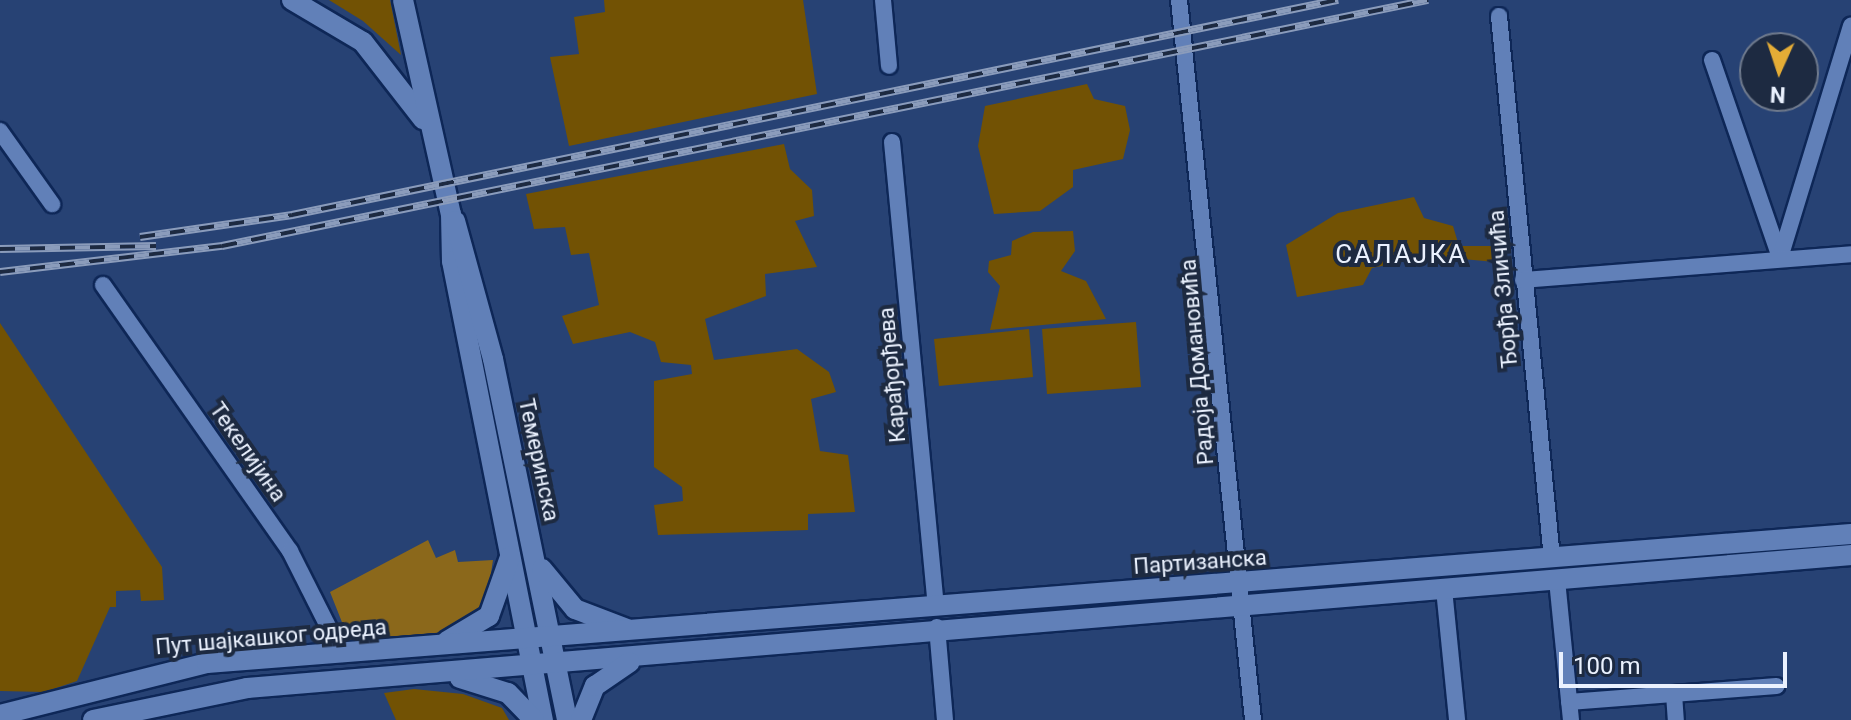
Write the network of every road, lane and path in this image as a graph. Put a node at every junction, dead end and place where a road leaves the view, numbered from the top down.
1 (292, 0) edge
2 (403, 0) edge
3 (883, 0) edge
4 (1179, 0) edge
5 (1499, 16) dead end
6 (1851, 26) edge
7 (1712, 60) dead end
8 (889, 66) dead end
9 (0, 131) edge
10 (434, 140) junction
11 (892, 142) dead end
12 (52, 204) dead end
13 (451, 214) junction
14 (1851, 254) edge
15 (1780, 258) junction
16 (1523, 280) junction
17 (103, 285) dead end
18 (1851, 534) edge
19 (511, 549) junction
20 (1851, 555) edge
21 (1552, 558) junction
22 (536, 560) junction
23 (1557, 580) junction
24 (1240, 583) junction
25 (1444, 589) junction
26 (1242, 604) junction
27 (936, 605) junction
28 (937, 627) junction
29 (642, 633) junction
30 (552, 639) junction
31 (529, 640) junction
32 (432, 646) junction
33 (342, 654) junction
34 (633, 660) junction
35 (555, 665) junction
36 (533, 666) junction
37 (433, 673) junction
38 (1776, 686) dead end
39 (1674, 694) junction
40 (44, 699) junction
41 (0, 701) edge
42 (1569, 702) junction
43 (0, 715) edge
44 (93, 720) edge
45 (534, 720) edge
46 (543, 720) edge
47 (567, 720) edge
48 (581, 720) edge
49 (945, 720) edge
50 (1253, 720) edge
51 (1457, 720) edge
52 (1571, 720) edge
53 (1676, 720) edge

1 - 10 main road
2 - 10 main road, Темеринска
3 - 8 street
4 - 24 street, Радоја Домановића
5 - 16 street, Ђорђа Зличића
6 - 15 street
7 - 15 street
9 - 12 street
10 - 13 main road, Темеринска
11 - 27 street, Карађорђева
13 - 19 main road, Темеринска
13 - 22 main road, Темеринска
14 - 15 street
15 - 16 street
16 - 21 street, Ђорђа Зличића
17 - 33 street, Текелијина
18 - 21 main road, Партизанска
19 - 31 main road, Темеринска
19 - 32 main road
20 - 23 main road, Партизанска
21 - 24 main road, Партизанска
22 - 29 main road
22 - 30 main road, Темеринска
23 - 25 main road, Партизанска
23 - 42 street
24 - 26 street, Радоја Домановића
24 - 27 main road, Партизанска
25 - 26 main road, Партизанска
25 - 51 street
26 - 28 main road, Партизанска
26 - 50 street, Радоја Домановића
27 - 29 main road, Партизанска
28 - 34 main road, Партизанска
28 - 49 street
29 - 30 main road, Партизанска
30 - 31 main road, Пут шајкашког одреда
30 - 35 main road, Темеринска
31 - 32 main road, Пут шајкашког одреда
31 - 36 main road, Темеринска
32 - 33 main road, Пут шајкашког одреда
33 - 40 main road, Пут шајкашког одреда
34 - 35 main road, Партизанска
34 - 48 main road
35 - 36 main road
35 - 47 main road, Темеринска
36 - 37 main road
36 - 46 main road, Темеринска
37 - 44 main road
37 - 45 main road
38 - 39 street
39 - 42 street
39 - 53 street
40 - 41 main road
40 - 43 main road, Пут шајкашког одреда
42 - 52 street

